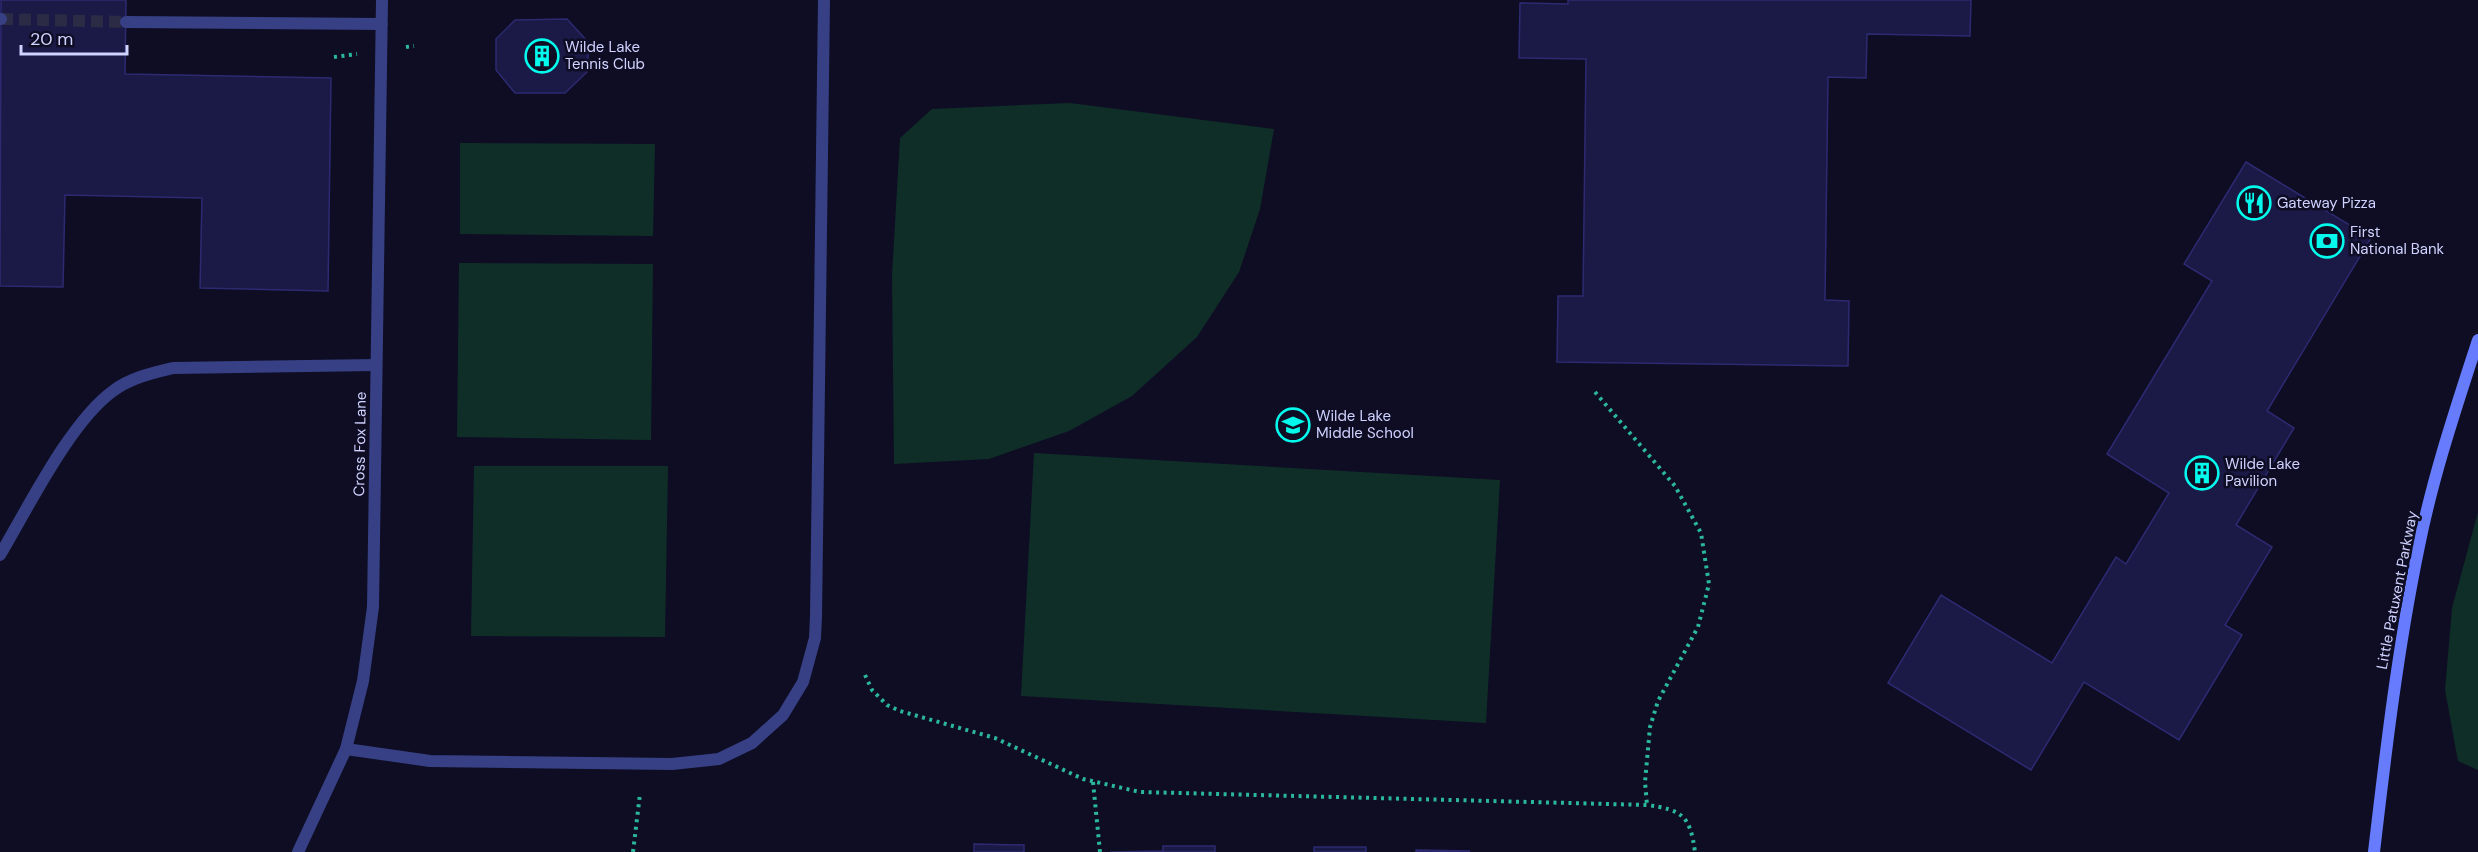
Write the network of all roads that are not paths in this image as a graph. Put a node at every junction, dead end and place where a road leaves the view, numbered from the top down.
1 (382, 0) edge
2 (824, 0) edge
3 (126, 22) tunnel mouth
4 (382, 24) junction
5 (2478, 340) edge
6 (376, 365) junction
7 (0, 555) edge
8 (346, 748) junction
9 (298, 852) edge
10 (2374, 852) edge

1 - 4 street, Cross Fox Lane
2 - 8 street
3 - 4 street
4 - 6 street, Cross Fox Lane
5 - 10 main road, Little Patuxent Parkway
6 - 7 street
6 - 8 street, Cross Fox Lane
8 - 9 street, Cross Fox Lane

